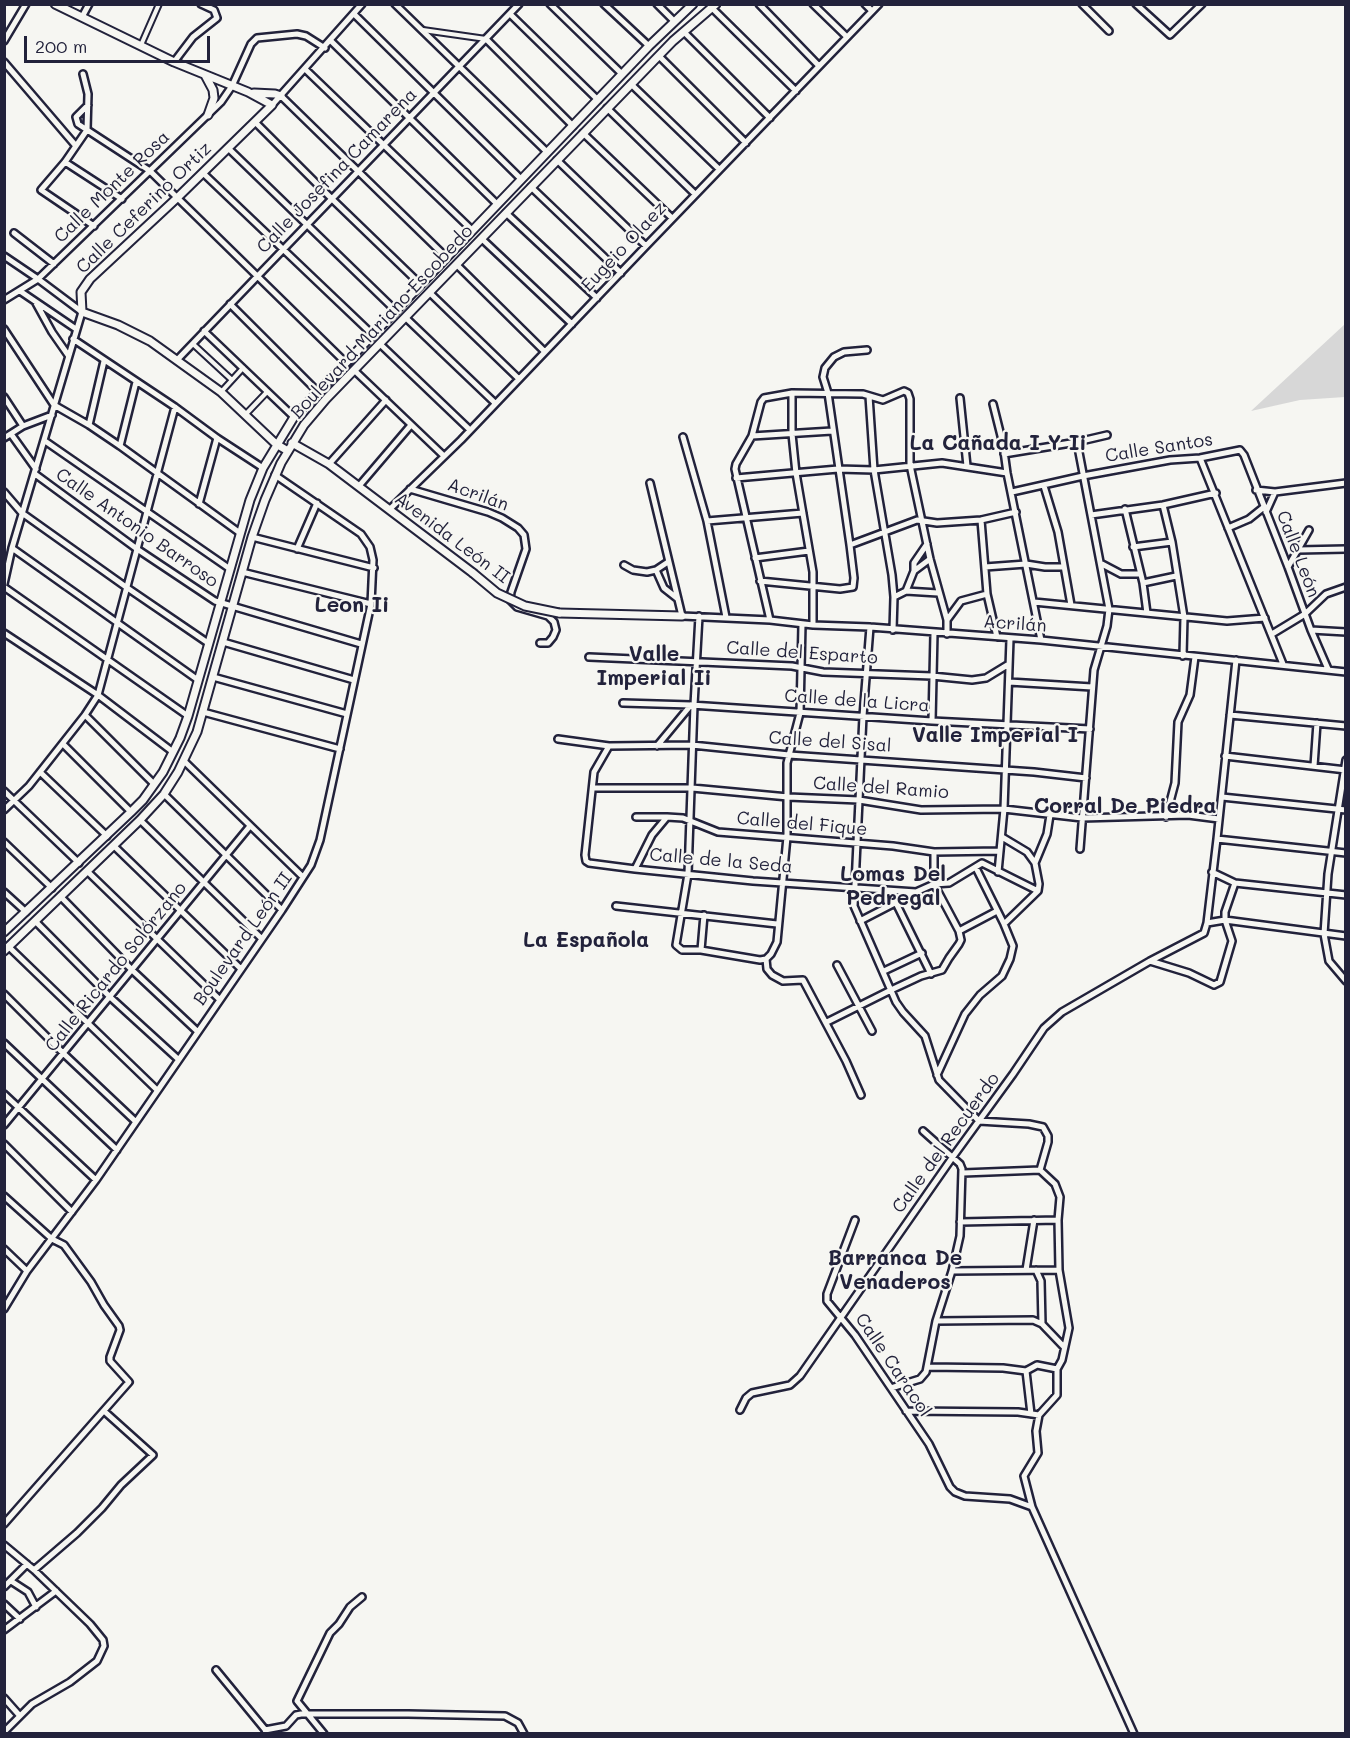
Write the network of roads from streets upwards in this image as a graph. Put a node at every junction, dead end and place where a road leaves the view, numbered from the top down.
1 (26, 4) edge
2 (55, 4) edge
3 (89, 4) edge
4 (159, 4) edge
5 (201, 4) edge
6 (362, 4) edge
7 (395, 4) edge
8 (519, 4) edge
9 (550, 4) edge
10 (604, 4) edge
11 (657, 4) edge
12 (693, 4) edge
13 (759, 4) edge
14 (813, 4) edge
15 (865, 4) edge
16 (879, 4) edge
17 (1082, 4) edge
18 (1136, 4) edge
19 (1189, 4) edge
20 (1202, 4) edge
21 (714, 6) edge
22 (872, 11) junction
23 (1196, 11) junction
24 (354, 14) junction
25 (510, 14) junction
26 (82, 17) junction
27 (674, 21) junction
28 (423, 30) junction
29 (1109, 31) dead end
30 (684, 32) junction
31 (848, 37) junction
32 (486, 39) junction
33 (4, 40) edge
34 (331, 41) junction
35 (141, 46) junction
36 (649, 46) junction
37 (325, 48) junction
38 (658, 56) junction
39 (4, 62) edge
40 (174, 62) junction
41 (460, 66) junction
42 (819, 66) junction
43 (305, 69) junction
44 (82, 74) dead end
45 (622, 74) junction
46 (205, 75) junction
47 (631, 84) junction
48 (232, 86) junction
49 (796, 91) junction
50 (248, 92) junction
51 (434, 93) junction
52 (281, 96) junction
53 (598, 100) junction
54 (88, 105) junction
55 (272, 105) junction
56 (607, 108) junction
57 (208, 115) junction
58 (770, 118) junction
59 (409, 119) junction
60 (255, 122) junction
61 (573, 126) junction
62 (87, 130) junction
63 (583, 133) junction
64 (746, 143) junction
65 (384, 144) junction
66 (76, 146) junction
67 (228, 148) junction
68 (547, 152) junction
69 (557, 160) junction
70 (65, 162) junction
71 (719, 169) junction
72 (150, 171) junction
73 (358, 172) junction
74 (203, 173) junction
75 (521, 179) junction
76 (531, 187) junction
77 (695, 194) junction
78 (177, 198) junction
79 (122, 199) junction
80 (332, 200) junction
81 (497, 204) junction
82 (506, 213) junction
83 (672, 218) junction
84 (307, 224) junction
85 (94, 226) junction
86 (472, 230) junction
87 (14, 233) dead end
88 (482, 238) junction
89 (645, 246) junction
90 (283, 248) junction
91 (4, 256) edge
92 (446, 257) junction
93 (54, 264) junction
94 (457, 265) junction
95 (621, 273) junction
96 (257, 275) junction
97 (427, 276) junction
98 (38, 279) junction
99 (420, 284) junction
100 (437, 286) junction
101 (20, 291) junction
102 (430, 293) junction
103 (597, 298) junction
104 (4, 300) edge
105 (35, 302) junction
106 (230, 304) junction
107 (395, 310) junction
108 (82, 312) junction
109 (406, 318) junction
110 (572, 324) junction
111 (4, 329) edge
112 (76, 329) junction
113 (204, 331) junction
114 (372, 334) junction
115 (73, 339) junction
116 (192, 344) junction
117 (380, 344) junction
118 (867, 350) dead end
119 (545, 352) junction
120 (68, 355) junction
121 (177, 360) junction
122 (104, 361) junction
123 (345, 362) junction
124 (243, 368) junction
125 (354, 370) junction
126 (519, 379) junction
127 (232, 380) junction
128 (136, 382) junction
129 (317, 391) junction
130 (221, 392) junction
131 (267, 392) junction
132 (792, 393) junction
133 (828, 393) junction
134 (869, 396) junction
135 (4, 397) edge
136 (960, 398) dead end
137 (386, 400) junction
138 (495, 403) junction
139 (993, 404) dead end
140 (54, 405) junction
141 (175, 407) junction
142 (52, 415) junction
143 (245, 415) junction
144 (294, 417) junction
145 (89, 425) junction
146 (411, 425) junction
147 (23, 426) junction
148 (470, 430) junction
149 (832, 430) junction
150 (11, 434) junction
151 (792, 434) junction
152 (1107, 435) dead end
153 (752, 436) junction
154 (683, 437) dead end
155 (4, 438) edge
156 (217, 438) junction
157 (45, 441) junction
158 (1077, 442) junction
159 (292, 443) junction
160 (276, 444) junction
161 (120, 446) junction
162 (1240, 450) joint
163 (288, 451) junction
164 (1004, 454) junction
165 (444, 456) junction
166 (1200, 458) junction
167 (328, 464) junction
168 (910, 465) junction
169 (967, 466) junction
170 (263, 468) junction
171 (838, 469) junction
172 (874, 470) junction
173 (35, 472) junction
174 (158, 473) junction
175 (796, 473) junction
176 (1007, 473) junction
177 (275, 475) junction
178 (1083, 476) junction
179 (736, 478) junction
180 (650, 483) dead end
181 (1346, 483) edge
182 (359, 486) junction
183 (1044, 486) junction
184 (410, 489) junction
185 (1256, 490) junction
186 (4, 492) edge
187 (1012, 492) junction
188 (1275, 492) junction
189 (1216, 493) junction
190 (317, 503) junction
191 (199, 504) junction
192 (1163, 505) junction
193 (390, 509) junction
194 (1125, 509) junction
195 (1265, 509) junction
196 (147, 511) junction
197 (1016, 512) junction
198 (22, 513) junction
199 (803, 513) junction
200 (1091, 515) junction
201 (745, 516) junction
202 (707, 520) junction
203 (921, 520) junction
204 (981, 520) junction
205 (1228, 528) junction
206 (1309, 530) dead end
207 (885, 531) junction
208 (240, 533) junction
209 (252, 537) junction
210 (1172, 542) junction
211 (927, 544) junction
212 (850, 545) junction
213 (1133, 547) junction
214 (12, 548) junction
215 (136, 549) junction
216 (297, 549) junction
217 (1346, 549) edge
218 (1298, 550) junction
219 (809, 551) junction
220 (754, 558) junction
221 (930, 559) junction
222 (668, 562) junction
223 (624, 564) dead end
224 (1026, 564) junction
225 (1102, 564) junction
226 (985, 567) junction
227 (1064, 567) junction
228 (1288, 567) junction
229 (230, 568) junction
230 (374, 568) junction
231 (656, 570) junction
232 (914, 571) junction
233 (242, 572) junction
234 (1140, 574) junction
235 (1176, 576) junction
236 (760, 581) junction
237 (1143, 582) junction
238 (4, 586) edge
239 (813, 586) junction
240 (126, 587) junction
241 (1346, 587) edge
242 (906, 591) junction
243 (938, 593) junction
244 (987, 594) junction
245 (894, 597) junction
246 (678, 599) junction
247 (1034, 602) junction
248 (220, 603) junction
249 (371, 604) junction
250 (1071, 605) junction
251 (232, 607) junction
252 (1109, 609) junction
253 (1147, 613) junction
254 (1305, 614) junction
255 (682, 616) junction
256 (699, 616) junction
257 (726, 617) junction
258 (1184, 617) junction
259 (1265, 618) junction
260 (770, 620) junction
261 (947, 620) junction
262 (116, 623) junction
263 (802, 624) junction
264 (813, 625) junction
265 (870, 627) junction
266 (893, 630) junction
267 (1311, 630) junction
268 (1346, 632) edge
269 (4, 633) edge
270 (934, 633) junction
271 (947, 634) junction
272 (1272, 634) junction
273 (997, 637) junction
274 (1010, 639) junction
275 (1041, 640) junction
276 (208, 642) junction
277 (223, 642) junction
278 (540, 643) dead end
279 (361, 645) junction
280 (1101, 647) junction
281 (1183, 656) junction
282 (589, 657) dead end
283 (1195, 657) junction
284 (108, 658) junction
285 (1236, 660) junction
286 (697, 661) junction
287 (1009, 664) junction
288 (1283, 664) junction
289 (800, 667) junction
290 (1328, 669) junction
291 (1346, 672) edge
292 (868, 674) junction
293 (932, 676) junction
294 (213, 677) junction
295 (198, 680) junction
296 (354, 680) junction
297 (1009, 682) junction
298 (1092, 687) junction
299 (98, 695) junction
300 (623, 703) dead end
301 (692, 705) junction
302 (203, 712) junction
303 (800, 713) junction
304 (347, 714) junction
305 (85, 715) junction
306 (1230, 715) junction
307 (188, 716) junction
308 (863, 716) junction
309 (693, 717) junction
310 (932, 721) junction
311 (677, 723) junction
312 (1317, 723) junction
313 (1006, 724) junction
314 (1346, 726) edge
315 (1090, 729) junction
316 (558, 739) dead end
317 (63, 744) junction
318 (609, 746) junction
319 (657, 746) junction
320 (692, 746) junction
321 (340, 749) junction
322 (173, 752) junction
323 (789, 755) junction
324 (1225, 756) junction
325 (862, 759) junction
326 (1346, 760) edge
327 (184, 761) junction
328 (1314, 766) junction
329 (1005, 770) junction
330 (1345, 770) edge
331 (40, 772) junction
332 (1086, 778) junction
333 (154, 784) junction
334 (593, 788) junction
335 (692, 788) junction
336 (4, 791) edge
337 (164, 794) junction
338 (1222, 796) junction
339 (788, 797) junction
340 (14, 801) junction
341 (859, 801) junction
342 (1004, 809) junction
343 (1338, 809) junction
344 (4, 810) edge
345 (1346, 810) edge
346 (131, 812) junction
347 (1050, 815) junction
348 (636, 817) dead end
349 (667, 817) junction
350 (1166, 817) junction
351 (1082, 818) junction
352 (1219, 819) junction
353 (140, 820) junction
354 (689, 820) junction
355 (250, 826) junction
356 (107, 836) junction
357 (787, 837) junction
358 (1002, 837) junction
359 (1217, 839) junction
360 (4, 842) edge
361 (98, 844) junction
362 (858, 844) junction
363 (114, 846) junction
364 (1080, 849) dead end
365 (1331, 850) junction
366 (1000, 851) junction
367 (934, 852) junction
368 (107, 853) junction
369 (1346, 853) edge
370 (226, 855) junction
371 (79, 863) junction
372 (1035, 863) junction
373 (978, 866) junction
374 (635, 870) junction
375 (88, 872) junction
376 (998, 872) junction
377 (1212, 872) junction
378 (688, 874) junction
379 (303, 877) junction
380 (782, 881) junction
381 (203, 883) junction
382 (1235, 883) junction
383 (934, 884) junction
384 (854, 887) junction
385 (52, 888) junction
386 (1038, 891) junction
387 (4, 892) edge
388 (916, 892) junction
389 (1328, 892) junction
390 (1346, 895) edge
391 (61, 897) junction
392 (896, 903) junction
393 (616, 906) dead end
394 (282, 910) junction
395 (997, 911) junction
396 (26, 912) junction
397 (180, 912) junction
398 (682, 912) junction
399 (704, 915) junction
400 (1225, 920) junction
401 (860, 921) junction
402 (36, 922) junction
403 (1207, 923) junction
404 (777, 924) junction
405 (1004, 924) junction
406 (959, 931) junction
407 (4, 932) edge
408 (1324, 934) junction
409 (1346, 936) edge
410 (262, 939) junction
411 (157, 940) junction
412 (7, 949) edge
413 (700, 950) junction
414 (922, 953) junction
415 (766, 959) junction
416 (1150, 961) junction
417 (837, 965) dead end
418 (241, 969) junction
419 (132, 970) junction
420 (884, 971) junction
421 (932, 974) junction
422 (1346, 981) edge
423 (891, 990) junction
424 (4, 994) edge
425 (110, 997) junction
426 (219, 999) junction
427 (859, 1005) junction
428 (827, 1022) junction
429 (88, 1025) junction
430 (197, 1031) junction
431 (872, 1031) dead end
432 (4, 1042) edge
433 (64, 1054) junction
434 (178, 1059) junction
435 (937, 1075) junction
436 (43, 1080) junction
437 (157, 1090) junction
438 (4, 1094) edge
439 (861, 1095) dead end
440 (18, 1108) junction
441 (135, 1121) junction
442 (979, 1121) junction
443 (4, 1125) edge
444 (923, 1131) dead end
445 (4, 1144) edge
446 (117, 1150) junction
447 (952, 1158) junction
448 (1040, 1170) junction
449 (963, 1173) junction
450 (96, 1180) junction
451 (4, 1196) edge
452 (72, 1212) junction
453 (855, 1220) dead end
454 (1034, 1220) junction
455 (1058, 1220) junction
456 (960, 1222) junction
457 (52, 1239) junction
458 (4, 1249) edge
459 (1026, 1270) junction
460 (1036, 1270) junction
461 (1059, 1270) junction
462 (27, 1271) junction
463 (952, 1271) junction
464 (6, 1301) edge
465 (4, 1309) edge
466 (842, 1317) junction
467 (936, 1321) junction
468 (1042, 1324) junction
469 (1064, 1347) junction
470 (928, 1367) junction
471 (1057, 1369) junction
472 (1026, 1371) junction
473 (891, 1388) junction
474 (740, 1410) dead end
475 (104, 1411) junction
476 (906, 1411) junction
477 (1031, 1413) junction
478 (1038, 1415) junction
479 (1032, 1507) junction
480 (4, 1524) edge
481 (4, 1545) edge
482 (27, 1564) junction
483 (34, 1570) junction
484 (11, 1581) junction
485 (4, 1587) edge
486 (56, 1592) junction
487 (362, 1597) dead end
488 (4, 1604) edge
489 (36, 1607) junction
490 (20, 1618) junction
491 (5, 1629) edge
492 (216, 1670) dead end
493 (4, 1698) edge
494 (310, 1715) junction
495 (20, 1716) junction
496 (4, 1732) edge
497 (266, 1732) edge
498 (324, 1734) edge
499 (524, 1734) edge
500 (1134, 1734) edge

1 - 33 street
2 - 26 street
3 - 26 street
4 - 35 street
5 - 40 street
6 - 24 street, Calle Ceferino Ortiz
7 - 28 street
8 - 25 street, Calle Josefina Camarena
9 - 45 street
10 - 36 street
11 - 27 street
12 - 27 street, Boulevard Mariano Escobedo
13 - 42 street
14 - 31 street
15 - 22 street
16 - 22 street, Eugeio Olaez
17 - 29 street
18 - 23 street
19 - 23 street
20 - 23 street
21 - 30 street, Boulevard Mariano Escobedo
21 - 49 street
22 - 31 street, Eugeio Olaez
24 - 34 street, Calle Ceferino Ortiz
24 - 51 street
25 - 32 street, Calle Josefina Camarena
25 - 53 street
26 - 35 street
27 - 36 street, Boulevard Mariano Escobedo
28 - 32 street
28 - 41 street
30 - 38 street, Boulevard Mariano Escobedo
30 - 58 street
31 - 42 street, Eugeio Olaez
32 - 41 street, Calle Josefina Camarena
32 - 61 street
34 - 37 street, Calle Ceferino Ortiz
34 - 59 street
35 - 40 street
36 - 45 street, Boulevard Mariano Escobedo
37 - 43 street, Calle Ceferino Ortiz
37 - 48 street, Calle Monte Rosa
38 - 47 street, Boulevard Mariano Escobedo
38 - 64 street
39 - 66 street
40 - 46 street
41 - 51 street, Calle Josefina Camarena
41 - 68 street
42 - 49 street, Eugeio Olaez
43 - 52 street, Calle Ceferino Ortiz
43 - 65 street
44 - 54 street
45 - 53 street, Boulevard Mariano Escobedo
46 - 48 street
46 - 57 street
47 - 56 street, Boulevard Mariano Escobedo
47 - 71 street
48 - 50 street
48 - 57 street, Calle Monte Rosa
49 - 58 street, Eugeio Olaez
50 - 52 street
50 - 55 street
51 - 59 street, Calle Josefina Camarena
51 - 75 street
52 - 55 street, Calle Ceferino Ortiz
52 - 73 street
53 - 61 street, Boulevard Mariano Escobedo
54 - 62 street
54 - 62 street
55 - 60 street, Calle Ceferino Ortiz
56 - 63 street, Boulevard Mariano Escobedo
56 - 77 street
57 - 72 street, Calle Monte Rosa
58 - 64 street, Eugeio Olaez
59 - 65 street, Calle Josefina Camarena
59 - 81 street
60 - 67 street, Calle Ceferino Ortiz
60 - 80 street
61 - 68 street, Boulevard Mariano Escobedo
62 - 66 street
62 - 72 street
63 - 69 street, Boulevard Mariano Escobedo
63 - 83 street
64 - 71 street, Eugeio Olaez
65 - 73 street, Calle Josefina Camarena
65 - 86 street
66 - 70 street
67 - 74 street, Calle Ceferino Ortiz
67 - 84 street
68 - 75 street, Boulevard Mariano Escobedo
69 - 76 street, Boulevard Mariano Escobedo
69 - 89 street
70 - 79 street
70 - 85 street
71 - 77 street, Eugeio Olaez
72 - 78 street
72 - 79 street, Calle Monte Rosa
73 - 80 street, Calle Josefina Camarena
73 - 92 street
74 - 78 street, Calle Ceferino Ortiz
74 - 90 street
75 - 81 street, Boulevard Mariano Escobedo
76 - 82 street, Boulevard Mariano Escobedo
76 - 95 street
77 - 83 street, Eugeio Olaez
78 - 96 street
78 - 108 street, Calle Ceferino Ortiz
79 - 85 street, Calle Monte Rosa
80 - 84 street, Calle Josefina Camarena
80 - 99 street
81 - 86 street, Boulevard Mariano Escobedo
82 - 88 street, Boulevard Mariano Escobedo
82 - 103 street
83 - 89 street, Eugeio Olaez
84 - 90 street, Calle Josefina Camarena
84 - 107 street
85 - 93 street, Calle Monte Rosa
86 - 92 street, Boulevard Mariano Escobedo
87 - 93 street
88 - 94 street, Boulevard Mariano Escobedo
88 - 110 street
89 - 95 street, Eugeio Olaez
90 - 96 street, Calle Josefina Camarena
90 - 114 street
91 - 98 street
92 - 97 street, Boulevard Mariano Escobedo
93 - 98 street, Calle Monte Rosa
94 - 100 street, Boulevard Mariano Escobedo
94 - 119 street
95 - 103 street, Eugeio Olaez
96 - 106 street, Calle Josefina Camarena
96 - 123 street
97 - 99 street, Boulevard Mariano Escobedo
97 - 100 street
98 - 101 street, Calle Monte Rosa
98 - 108 street
99 - 107 street, Boulevard Mariano Escobedo
100 - 102 street, Boulevard Mariano Escobedo
101 - 104 street, Calle Monte Rosa
101 - 105 street
102 - 109 street, Boulevard Mariano Escobedo
102 - 126 street
103 - 110 street, Eugeio Olaez
105 - 112 street
105 - 120 street
106 - 113 street, Calle Josefina Camarena
106 - 129 street
107 - 114 street, Boulevard Mariano Escobedo
108 - 112 street, Calle Ceferino Ortiz
108 - 121 street
109 - 117 street, Boulevard Mariano Escobedo
109 - 138 street
110 - 119 street, Eugeio Olaez
111 - 140 street
112 - 115 street, Calle Ceferino Ortiz
113 - 116 street, Calle Josefina Camarena
113 - 124 street
114 - 123 street, Boulevard Mariano Escobedo
115 - 120 street, Calle Ceferino Ortiz
115 - 122 street
116 - 121 street, Calle Josefina Camarena
116 - 127 street
117 - 125 street, Boulevard Mariano Escobedo
117 - 148 street
118 - 133 street
119 - 126 street, Eugeio Olaez
120 - 140 street, Calle Ceferino Ortiz
121 - 130 street
122 - 128 street
122 - 145 street
123 - 129 street, Boulevard Mariano Escobedo
124 - 127 street
124 - 131 street
125 - 137 street
125 - 159 street, Boulevard Mariano Escobedo
126 - 138 street, Eugeio Olaez
127 - 130 street
128 - 141 street
128 - 161 street
129 - 144 street, Boulevard Mariano Escobedo
130 - 143 street
131 - 143 street
131 - 144 street
132 - 133 street
132 - 151 street
132 - 153 street
133 - 134 street
133 - 149 street
134 - 168 street
134 - 172 street
135 - 147 street
136 - 169 street
137 - 146 street
137 - 167 street
138 - 148 street, Eugeio Olaez
139 - 164 street
140 - 142 street, Calle Ceferino Ortiz
140 - 145 street
141 - 156 street
141 - 174 street
142 - 147 street
142 - 157 street, Calle Ceferino Ortiz
143 - 160 street
144 - 160 street, Boulevard Mariano Escobedo
145 - 161 street
146 - 165 street
146 - 182 street
147 - 150 street
148 - 165 street, Eugeio Olaez
149 - 151 street
149 - 171 street
150 - 155 street
150 - 173 street, Calle Antonio Barroso
151 - 153 street
151 - 175 street
152 - 158 street
153 - 179 street
154 - 202 street
156 - 170 street
156 - 191 street
157 - 173 street, Calle Ceferino Ortiz
157 - 196 street
158 - 164 street
158 - 178 street
159 - 163 street, Boulevard Mariano Escobedo
159 - 167 street, Avenida León II
160 - 163 street
160 - 170 street, Boulevard Mariano Escobedo
161 - 174 street
162 - 166 street, Calle Santos
162 - 185 street, Calle León
163 - 177 street, Boulevard Mariano Escobedo
164 - 176 street
165 - 184 street, Eugeio Olaez
166 - 178 street, Calle Santos
166 - 189 street
167 - 182 street, Avenida León II
168 - 169 street
168 - 172 street
168 - 203 street
169 - 176 street
170 - 208 street, Boulevard Mariano Escobedo
171 - 172 street
171 - 175 street
171 - 212 street
172 - 207 street
173 - 198 street, Calle Ceferino Ortiz
173 - 215 street, Calle Antonio Barroso
174 - 191 street
174 - 196 street
175 - 179 street
175 - 199 street
176 - 187 street
177 - 190 street
177 - 209 street, Boulevard Mariano Escobedo
178 - 183 street, Calle Santos
178 - 200 street
179 - 201 street
180 - 222 street
181 - 188 street
182 - 193 street, Avenida León II
183 - 187 street, Calle Santos
183 - 227 street
184 - 193 street, Eugeio Olaez
184 - 278 street, Acrilán, bridge
185 - 188 street
185 - 195 street, Calle León
186 - 198 street
187 - 197 street
188 - 195 street
189 - 192 street
189 - 205 street
190 - 216 street
190 - 230 street, Boulevard León II
191 - 208 street
192 - 194 street
192 - 210 street
193 - 255 street, Avenida León II, bridge
194 - 200 street
194 - 213 street
195 - 205 street
195 - 228 street, Calle León
196 - 215 street
196 - 229 street
197 - 204 street
197 - 224 street
198 - 214 street, Calle Ceferino Ortiz
198 - 240 street
199 - 201 street
199 - 219 street
200 - 225 street
201 - 202 street
201 - 220 street
202 - 257 street
203 - 204 street
203 - 207 street
203 - 211 street
204 - 226 street
205 - 259 street
206 - 218 street
207 - 212 street
207 - 245 street
208 - 229 street, Boulevard Mariano Escobedo
209 - 216 street
209 - 233 street, Boulevard Mariano Escobedo
210 - 213 street
210 - 235 street
211 - 221 street
211 - 232 street
212 - 239 street
213 - 234 street
214 - 238 street, Calle Ceferino Ortiz
214 - 262 street
215 - 240 street
215 - 248 street, Calle Antonio Barroso
216 - 230 street
217 - 218 street
218 - 228 street
219 - 220 street
219 - 239 street
220 - 236 street
221 - 232 street
221 - 243 street
222 - 231 street
222 - 246 street
223 - 231 street
224 - 226 street
224 - 227 street
224 - 247 street
225 - 234 street
225 - 252 street
226 - 244 street
227 - 250 street
228 - 254 street, Calle León
229 - 248 street, Boulevard Mariano Escobedo
230 - 249 street, Boulevard León II
231 - 246 street
232 - 242 street
233 - 249 street
233 - 251 street, Boulevard Mariano Escobedo
234 - 237 street
235 - 237 street
235 - 258 street
236 - 239 street
236 - 260 street
237 - 253 street
238 - 284 street
239 - 264 street
240 - 262 street
240 - 276 street
241 - 254 street
242 - 243 street
242 - 245 street
243 - 261 street
244 - 261 street
244 - 273 street
245 - 266 street
246 - 255 street
247 - 250 street
247 - 275 street
248 - 251 street, Calle Antonio Barroso
248 - 276 street, Boulevard Mariano Escobedo
249 - 279 street, Boulevard León II
250 - 252 street
251 - 277 street, Boulevard Mariano Escobedo
251 - 279 street, Calle Antonio Barroso
252 - 253 street
252 - 280 street
253 - 258 street
254 - 267 street, Calle León
254 - 272 street
255 - 256 street, Acrilán
256 - 257 street, Acrilán
256 - 286 street
257 - 260 street, Acrilán
258 - 259 street
258 - 281 street
259 - 272 street
260 - 263 street, Acrilán
261 - 271 street
262 - 284 street
262 - 295 street
263 - 264 street, Acrilán
263 - 289 street
264 - 265 street, Acrilán
265 - 266 street, Acrilán
265 - 292 street
266 - 270 street, Acrilán
267 - 268 street
267 - 290 street, Calle León
269 - 299 street
270 - 271 street, Acrilán
270 - 293 street
271 - 273 street, Acrilán
272 - 288 street
273 - 274 street, Acrilán
274 - 275 street, Acrilán
274 - 287 street
275 - 280 street, Acrilán
276 - 295 street, Boulevard Mariano Escobedo
277 - 294 street, Boulevard Mariano Escobedo
277 - 296 street
279 - 296 street, Boulevard León II
280 - 281 street, Acrilán
280 - 298 street
281 - 283 street, Acrilán
282 - 286 street, Calle del Esparto
283 - 285 street, Acrilán
283 - 350 street
284 - 299 street
284 - 307 street
285 - 288 street, Acrilán
285 - 306 street
286 - 289 street, Calle del Esparto
286 - 301 street
287 - 293 street, Calle del Esparto
287 - 297 street
288 - 290 street, Acrilán
289 - 292 street, Calle del Esparto
289 - 303 street
290 - 291 street, Acrilán
292 - 293 street, Calle del Esparto
292 - 308 street
293 - 310 street
294 - 302 street, Boulevard Mariano Escobedo
294 - 304 street
295 - 307 street, Boulevard Mariano Escobedo
296 - 304 street, Boulevard León II
297 - 298 street
297 - 313 street
298 - 315 street
299 - 305 street
299 - 322 street
300 - 301 street, Calle de la Licra
301 - 303 street, Calle de la Licra
301 - 309 street
301 - 311 street
302 - 321 street
302 - 327 street, Boulevard Mariano Escobedo
303 - 308 street, Calle de la Licra
303 - 323 street
304 - 321 street, Boulevard León II
305 - 317 street
305 - 333 street
306 - 312 street
306 - 324 street
307 - 322 street, Boulevard Mariano Escobedo
308 - 310 street, Calle de la Licra
308 - 325 street
309 - 311 street
309 - 320 street
310 - 313 street, Calle de la Licra
311 - 319 street
312 - 314 street
312 - 328 street
313 - 315 street, Calle de la Licra
313 - 329 street
315 - 332 street
316 - 318 street, Calle del Sisal
317 - 331 street
317 - 346 street
318 - 319 street, Calle del Sisal
318 - 334 street
319 - 320 street, Calle del Sisal
320 - 323 street, Calle del Sisal
320 - 335 street
321 - 379 street, Boulevard León II
322 - 333 street, Boulevard Mariano Escobedo
323 - 325 street, Calle del Sisal
323 - 339 street
324 - 328 street
324 - 338 street
325 - 329 street, Calle del Sisal
325 - 341 street
326 - 330 street
327 - 337 street, Boulevard Mariano Escobedo
327 - 355 street
328 - 330 street
329 - 332 street, Calle del Sisal
329 - 342 street
330 - 343 street
331 - 340 street
331 - 356 street
332 - 351 street
333 - 346 street, Boulevard Mariano Escobedo
334 - 335 street, Calle del Ramio
334 - 374 street, Calle de la Seda
335 - 339 street, Calle del Ramio
335 - 354 street
336 - 340 street
337 - 353 street, Boulevard Mariano Escobedo
337 - 370 street
338 - 343 street
338 - 352 street
339 - 341 street, Calle del Ramio
339 - 357 street
340 - 344 street
340 - 371 street
341 - 342 street, Calle del Ramio
341 - 362 street
342 - 347 street, Calle del Ramio
342 - 358 street
343 - 345 street
343 - 365 street
346 - 356 street, Boulevard Mariano Escobedo
347 - 351 street, Calle del Ramio
347 - 372 street
348 - 349 street, Calle del Fique
349 - 354 street, Calle del Fique
349 - 374 street
350 - 351 street, Calle del Ramio
350 - 352 street, Calle del Ramio
351 - 364 street
352 - 359 street
353 - 363 street, Boulevard Mariano Escobedo
353 - 381 street
354 - 357 street, Calle del Fique
354 - 378 street
355 - 370 street, Calle Ricardo Solórzano
355 - 379 street
356 - 361 street, Boulevard Mariano Escobedo
357 - 362 street, Calle del Fique
357 - 380 street
358 - 366 street
358 - 372 street
359 - 365 street
359 - 377 street
360 - 385 street
361 - 368 street
361 - 371 street, Boulevard Mariano Escobedo
362 - 367 street, Calle del Fique
362 - 384 street
363 - 368 street, Boulevard Mariano Escobedo
363 - 397 street
365 - 369 street
365 - 389 street
366 - 367 street, Calle del Fique
366 - 376 street
367 - 383 street
368 - 375 street, Boulevard Mariano Escobedo
370 - 381 street, Calle Ricardo Solórzano
370 - 394 street
371 - 385 street, Boulevard Mariano Escobedo
372 - 386 street
373 - 376 street
373 - 383 street
373 - 395 street
374 - 378 street, Calle de la Seda
375 - 391 street, Boulevard Mariano Escobedo
375 - 411 street
376 - 386 street
377 - 382 street
377 - 403 street
378 - 380 street, Calle de la Seda
378 - 398 street
379 - 394 street, Boulevard León II
380 - 384 street, Calle de la Seda
380 - 404 street
381 - 397 street, Calle Ricardo Solórzano
381 - 410 street
382 - 389 street
382 - 400 street
383 - 388 street
383 - 406 street
384 - 388 street, Calle de la Seda
384 - 401 street
385 - 396 street, Boulevard Mariano Escobedo
386 - 405 street
387 - 396 street
388 - 392 street
389 - 390 street
389 - 408 street
391 - 402 street, Boulevard Mariano Escobedo
391 - 419 street
392 - 401 street
392 - 414 street
393 - 398 street
394 - 410 street, Boulevard León II
395 - 405 street
395 - 406 street
396 - 407 street, Boulevard Mariano Escobedo
397 - 411 street, Calle Ricardo Solórzano
397 - 418 street
398 - 399 street
398 - 413 street
399 - 404 street
399 - 413 street
400 - 403 street
400 - 408 street
400 - 416 street
401 - 420 street
402 - 412 street, Boulevard Mariano Escobedo
402 - 425 street
403 - 416 street, Calle del Recuerdo
404 - 415 street
405 - 435 street
406 - 421 street
408 - 409 street
408 - 422 street
410 - 418 street, Boulevard León II
411 - 419 street, Calle Ricardo Solórzano
411 - 426 street
412 - 429 street
413 - 415 street
414 - 420 street
414 - 421 street
415 - 428 street
416 - 442 street, Calle del Recuerdo
417 - 427 street
418 - 426 street, Boulevard León II
419 - 425 street, Calle Ricardo Solórzano
419 - 430 street
420 - 423 street
421 - 423 street
423 - 427 street
423 - 435 street
424 - 433 street
425 - 429 street, Calle Ricardo Solórzano
425 - 434 street
426 - 430 street, Boulevard León II
427 - 428 street
427 - 431 street
428 - 439 street
429 - 433 street, Calle Ricardo Solórzano
429 - 437 street
430 - 434 street, Boulevard León II
432 - 436 street
433 - 436 street, Calle Ricardo Solórzano
433 - 441 street
434 - 437 street, Boulevard León II
435 - 442 street
436 - 440 street, Calle Ricardo Solórzano
436 - 446 street
437 - 441 street, Boulevard León II
438 - 440 street
440 - 443 street, Calle Ricardo Solórzano
440 - 450 street
441 - 446 street, Boulevard León II
442 - 447 street, Calle del Recuerdo
442 - 448 street
444 - 447 street
445 - 452 street
446 - 450 street, Boulevard León II
447 - 449 street
447 - 466 street, Calle del Recuerdo
448 - 449 street
448 - 455 street
449 - 456 street
450 - 452 street, Boulevard León II
451 - 457 street
452 - 457 street, Boulevard León II
453 - 466 street, Calle Caracol
454 - 455 street
454 - 456 street
454 - 459 street
455 - 461 street
456 - 463 street
457 - 462 street, Boulevard León II
457 - 475 street
458 - 462 street
459 - 460 street
459 - 463 street
460 - 461 street
460 - 468 street
461 - 469 street
462 - 464 street, Boulevard León II
463 - 467 street
464 - 465 street, Boulevard León II
466 - 473 street, Calle Caracol
466 - 474 street, Calle del Recuerdo
467 - 468 street
467 - 470 street
468 - 469 street
469 - 471 street
470 - 472 street
470 - 473 street
471 - 472 street
471 - 478 street
472 - 477 street
473 - 476 street, Calle Caracol
475 - 480 street
475 - 483 street
476 - 477 street
476 - 479 street, Calle Caracol
477 - 478 street
478 - 479 street
479 - 500 street
481 - 482 street
482 - 483 street
482 - 484 street
483 - 486 street
484 - 485 street
484 - 489 street
486 - 489 street
486 - 495 street
487 - 494 street
488 - 490 street
489 - 490 street
490 - 491 street
492 - 497 street
493 - 495 street
494 - 497 street
494 - 498 street
494 - 499 street
495 - 496 street

